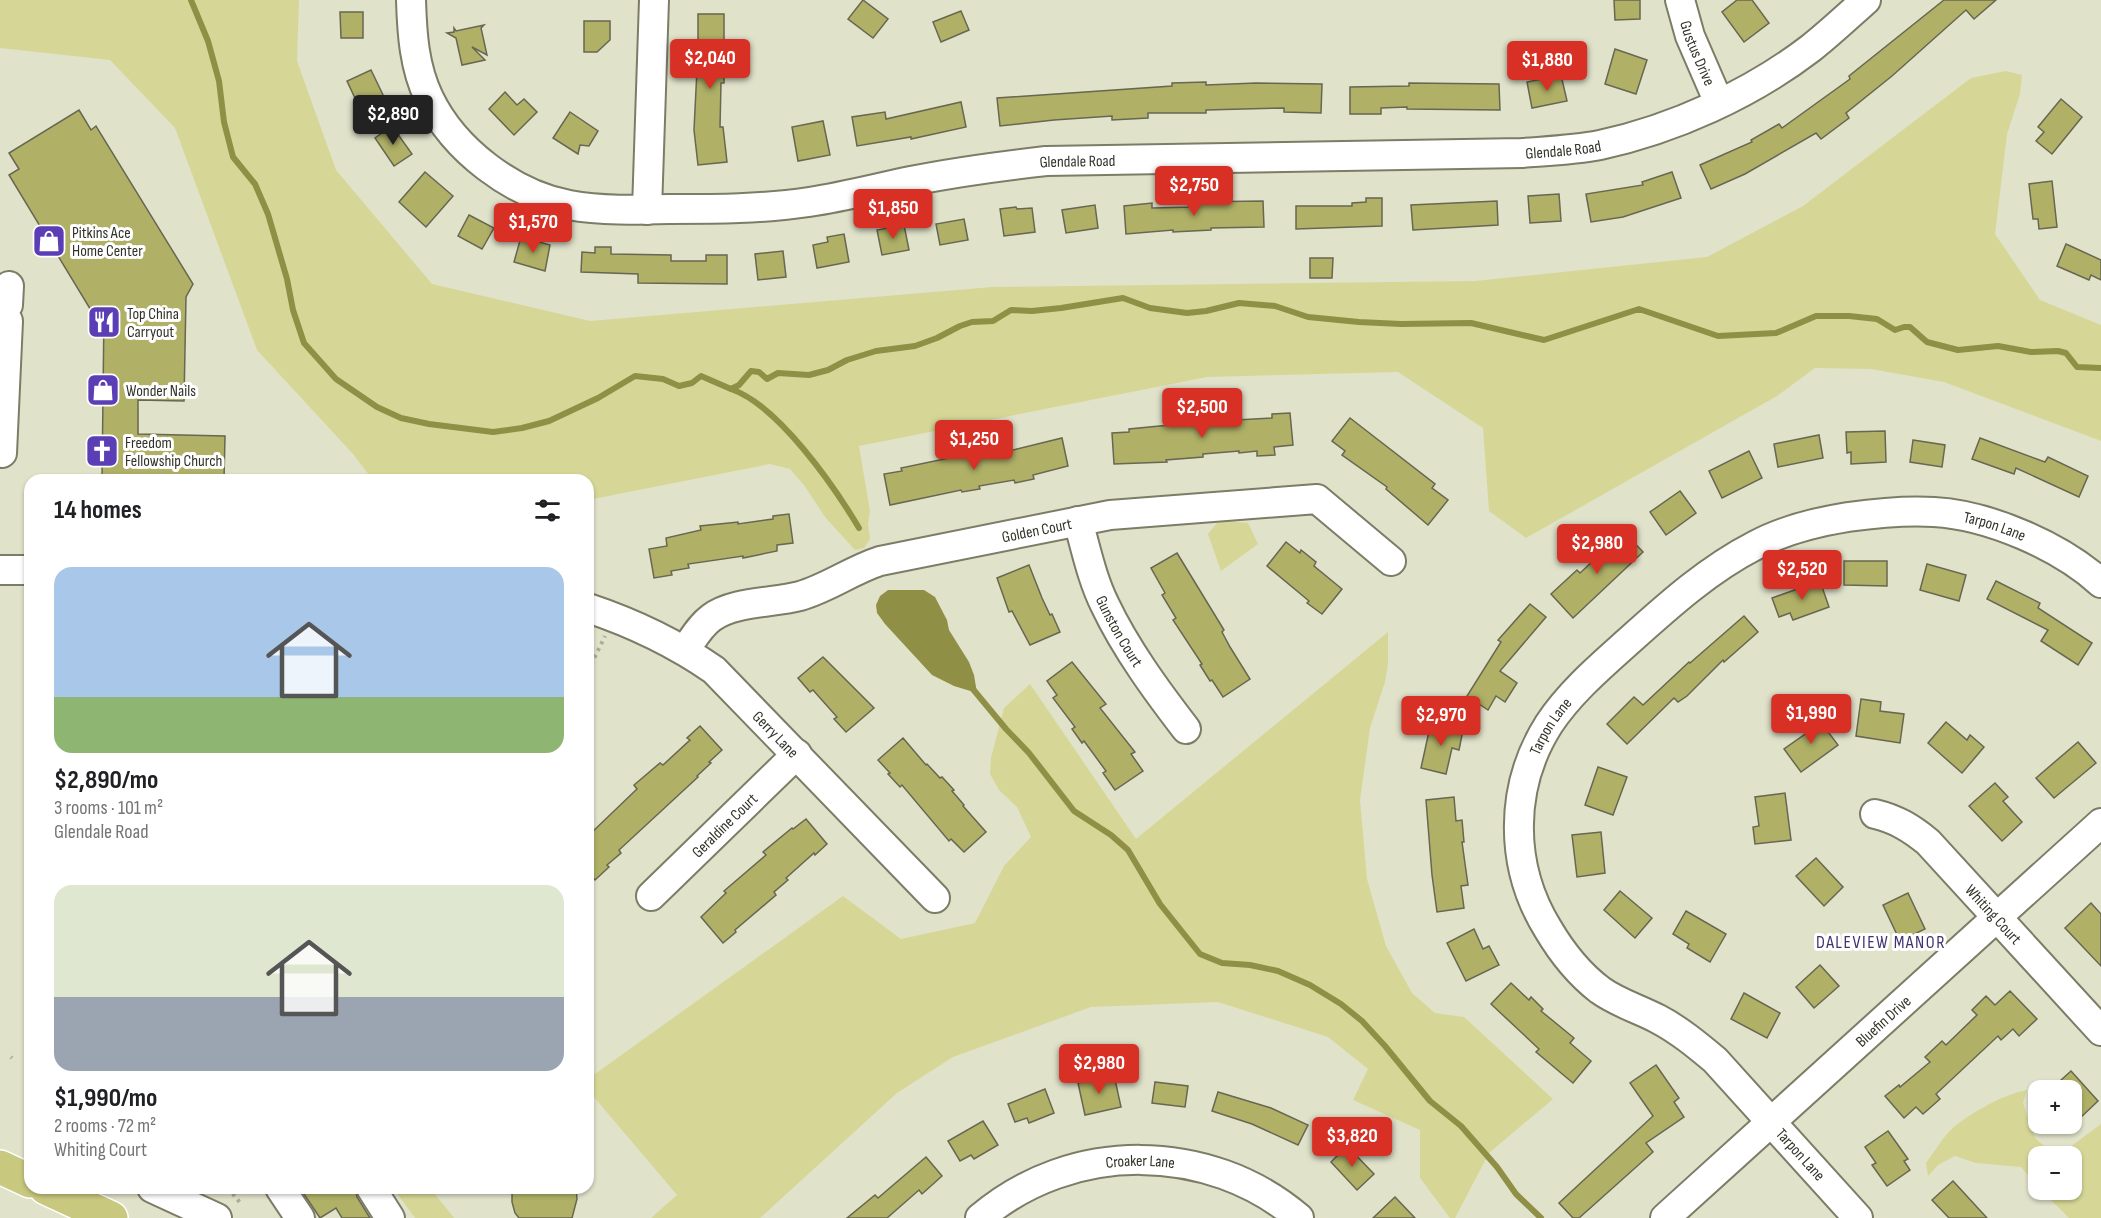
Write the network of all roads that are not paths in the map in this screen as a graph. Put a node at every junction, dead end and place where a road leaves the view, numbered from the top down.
1 (411, 0) edge
2 (654, 0) edge
3 (1680, 0) edge
4 (1866, 0) edge
5 (1719, 102) junction
6 (647, 210) junction
7 (8, 304) dead end
8 (2, 453) dead end
9 (1078, 521) junction
10 (1391, 561) dead end
11 (0, 570) edge
12 (24, 570) edge
13 (2101, 583) edge
14 (601, 613) edge
15 (685, 650) junction
16 (1186, 729) dead end
17 (797, 754) junction
18 (1875, 814) dead end
19 (2101, 823) edge
20 (651, 896) dead end
21 (935, 898) dead end
22 (1997, 917) junction
23 (2101, 1031) edge
24 (1771, 1122) junction
25 (0, 1167) edge
26 (24, 1178) edge
27 (59, 1194) edge
28 (165, 1194) edge
29 (284, 1194) edge
30 (375, 1194) edge
31 (111, 1218) edge
32 (217, 1218) edge
33 (300, 1218) edge
34 (390, 1218) edge
35 (981, 1218) edge
36 (1299, 1218) edge
37 (1665, 1218) edge
38 (1858, 1218) edge

1 - 6 street, Glendale Road
2 - 6 street
3 - 5 street, Gustus Drive
4 - 5 street, Glendale Road
5 - 6 street, Glendale Road
7 - 8 street
9 - 10 street, Golden Court
9 - 15 street, Golden Court
9 - 16 street, Gunston Court
11 - 12 street
13 - 24 street, Tarpon Lane
14 - 15 street, Gerry Lane
15 - 17 street, Gerry Lane
17 - 20 street, Geraldine Court
17 - 21 street, Gerry Lane
18 - 22 street, Whiting Court
19 - 22 street, Bluefin Drive
22 - 23 street, Whiting Court
22 - 24 street, Bluefin Drive
24 - 37 street, Bluefin Drive
24 - 38 street, Tarpon Lane
25 - 26 main road
27 - 31 main road
28 - 32 street
29 - 33 street
30 - 34 street
35 - 36 street, Croaker Lane

